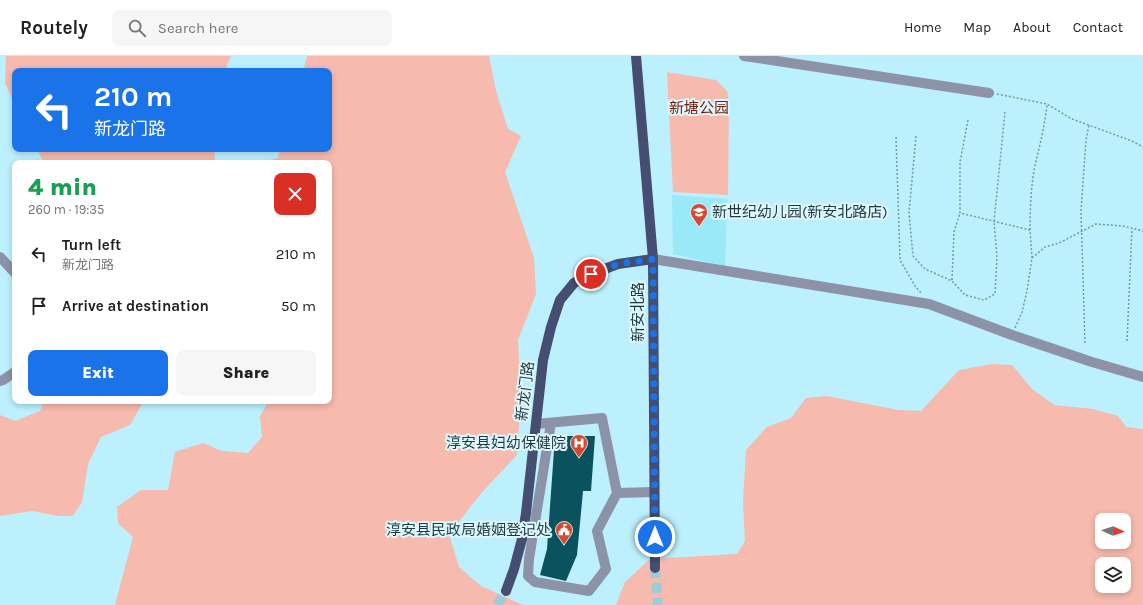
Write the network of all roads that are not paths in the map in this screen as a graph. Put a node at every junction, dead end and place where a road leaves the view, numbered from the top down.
1 (636, 56) edge
2 (744, 56) edge
3 (989, 93) road end
4 (0, 257) edge
5 (653, 259) junction
6 (12, 270) edge
7 (12, 374) edge
8 (1143, 377) edge
9 (0, 381) edge
10 (552, 423) junction
11 (536, 424) junction
12 (654, 492) junction
13 (617, 493) junction
14 (655, 568) tunnel mouth
15 (506, 591) tunnel mouth

1 - 5 main road, 新安北路
2 - 3 street
4 - 6 street
5 - 8 street
5 - 11 main road, 新龙门路
5 - 12 main road, 新安北路
7 - 9 street
10 - 11 street
10 - 13 street
10 - 13 street
11 - 15 main road, 新龙门路
12 - 13 street
12 - 14 main road, 新安北路

